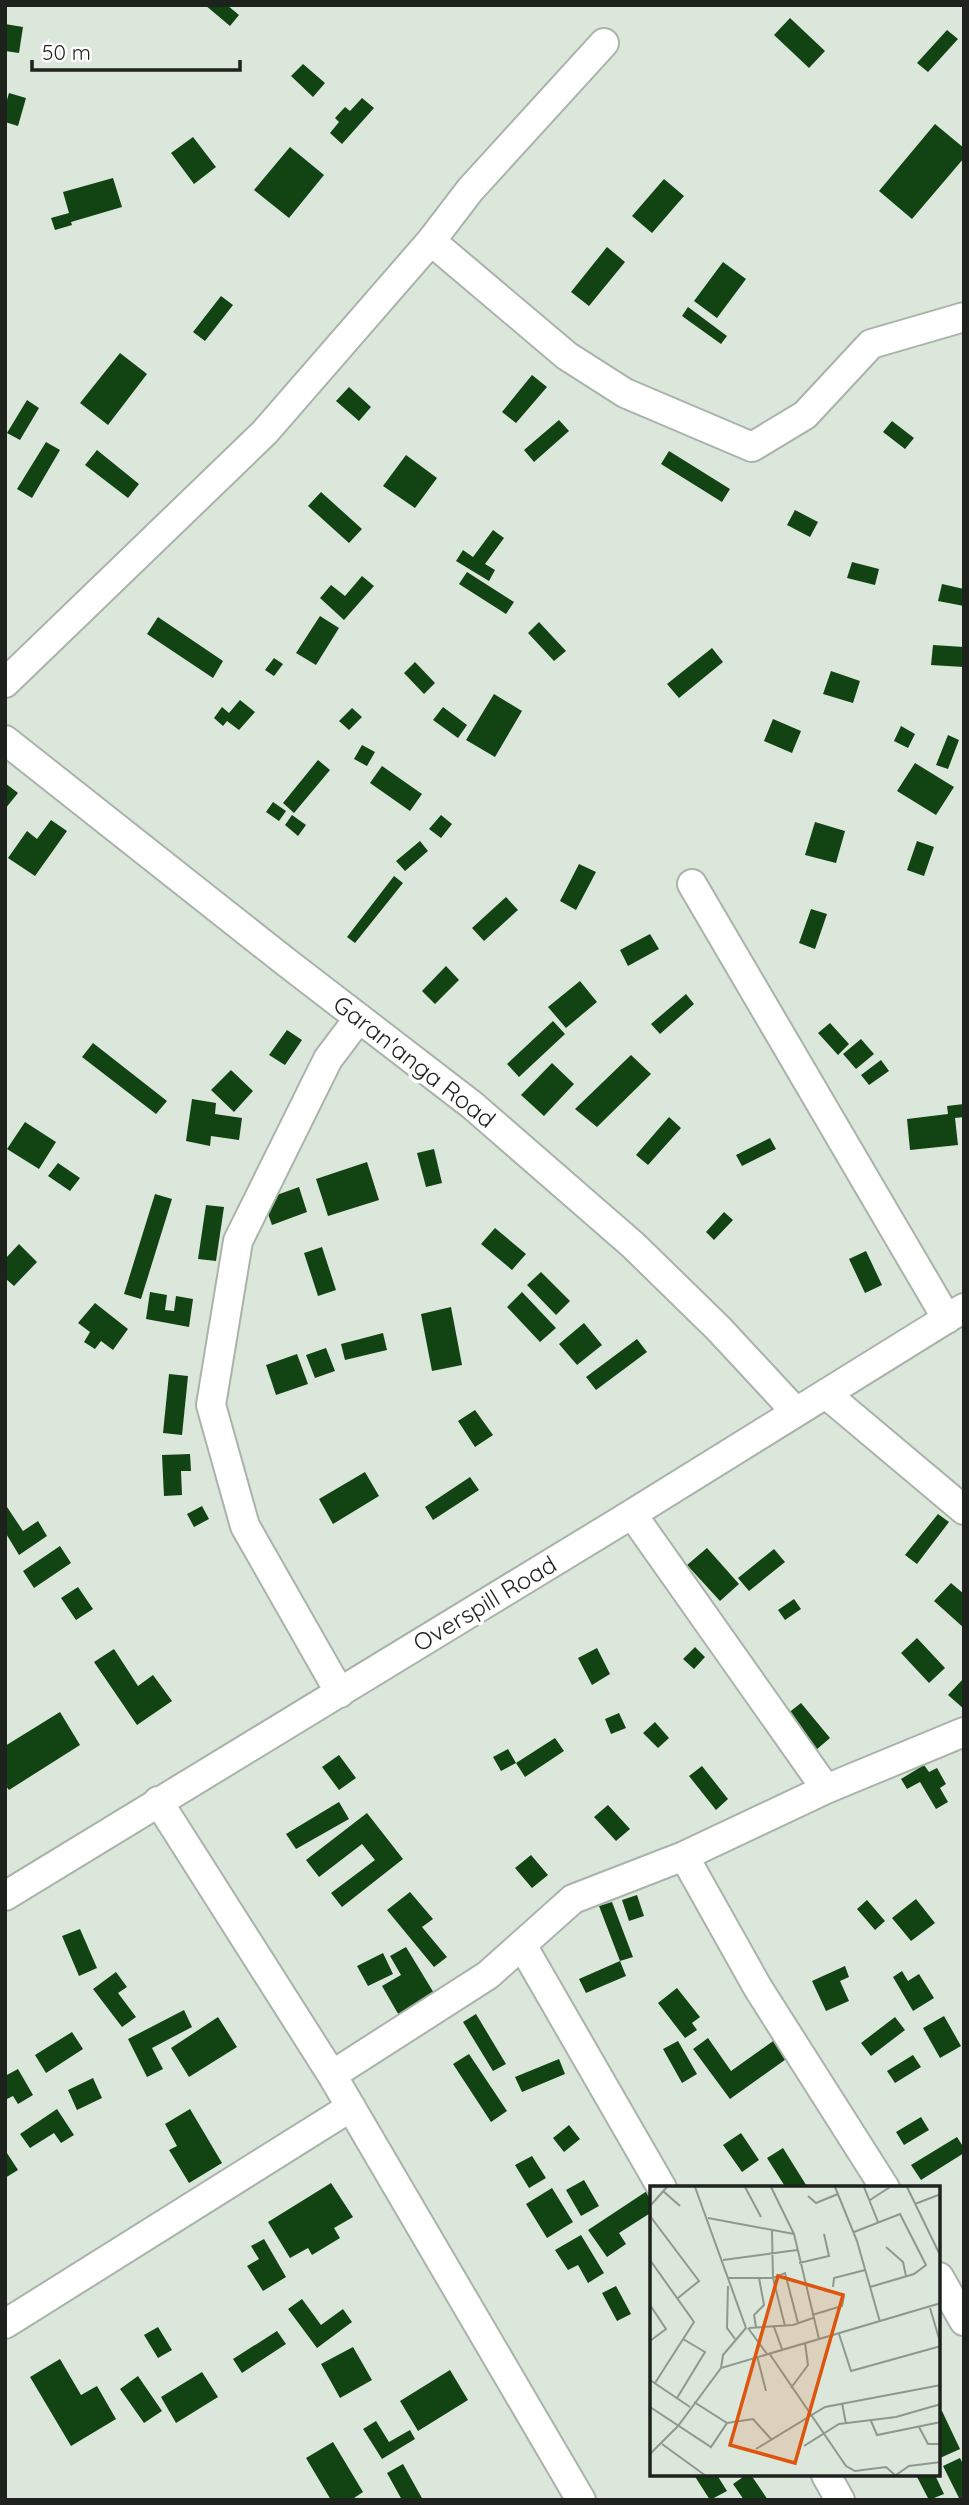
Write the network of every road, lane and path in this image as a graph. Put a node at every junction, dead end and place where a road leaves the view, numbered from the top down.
1 (604, 43) dead end
2 (431, 241) junction
3 (964, 317) edge
4 (5, 683) edge
5 (5, 740) edge
6 (692, 884) dead end
7 (359, 1018) junction
8 (955, 1314) edge
9 (826, 1394) junction
10 (796, 1412) junction
11 (964, 1510) edge
12 (632, 1514) junction
13 (340, 1693) junction
14 (964, 1732) edge
15 (826, 1789) junction
16 (158, 1801) junction
17 (684, 1856) junction
18 (5, 1896) edge
19 (522, 1945) junction
20 (332, 2075) junction
21 (351, 2107) junction
22 (661, 2186) edge
23 (884, 2186) edge
24 (941, 2281) edge
25 (964, 2321) edge
26 (5, 2324) edge
27 (827, 2477) edge
28 (581, 2500) edge
29 (840, 2500) edge

1 - 2 street
2 - 3 street
2 - 4 street
5 - 7 street, Garan'anga Road
6 - 8 street
7 - 10 street, Garan'anga Road
7 - 13 street
8 - 9 street, Overspill Road
9 - 10 street, Overspill Road
9 - 11 street
10 - 12 street, Overspill Road
12 - 13 street, Overspill Road
12 - 15 street
13 - 16 street, Overspill Road
14 - 15 street
15 - 17 street
16 - 18 street, Overspill Road
16 - 20 street
17 - 19 street
17 - 23 street
19 - 20 street
19 - 22 street
20 - 21 street
21 - 26 street
21 - 28 street
24 - 25 street
27 - 29 street

